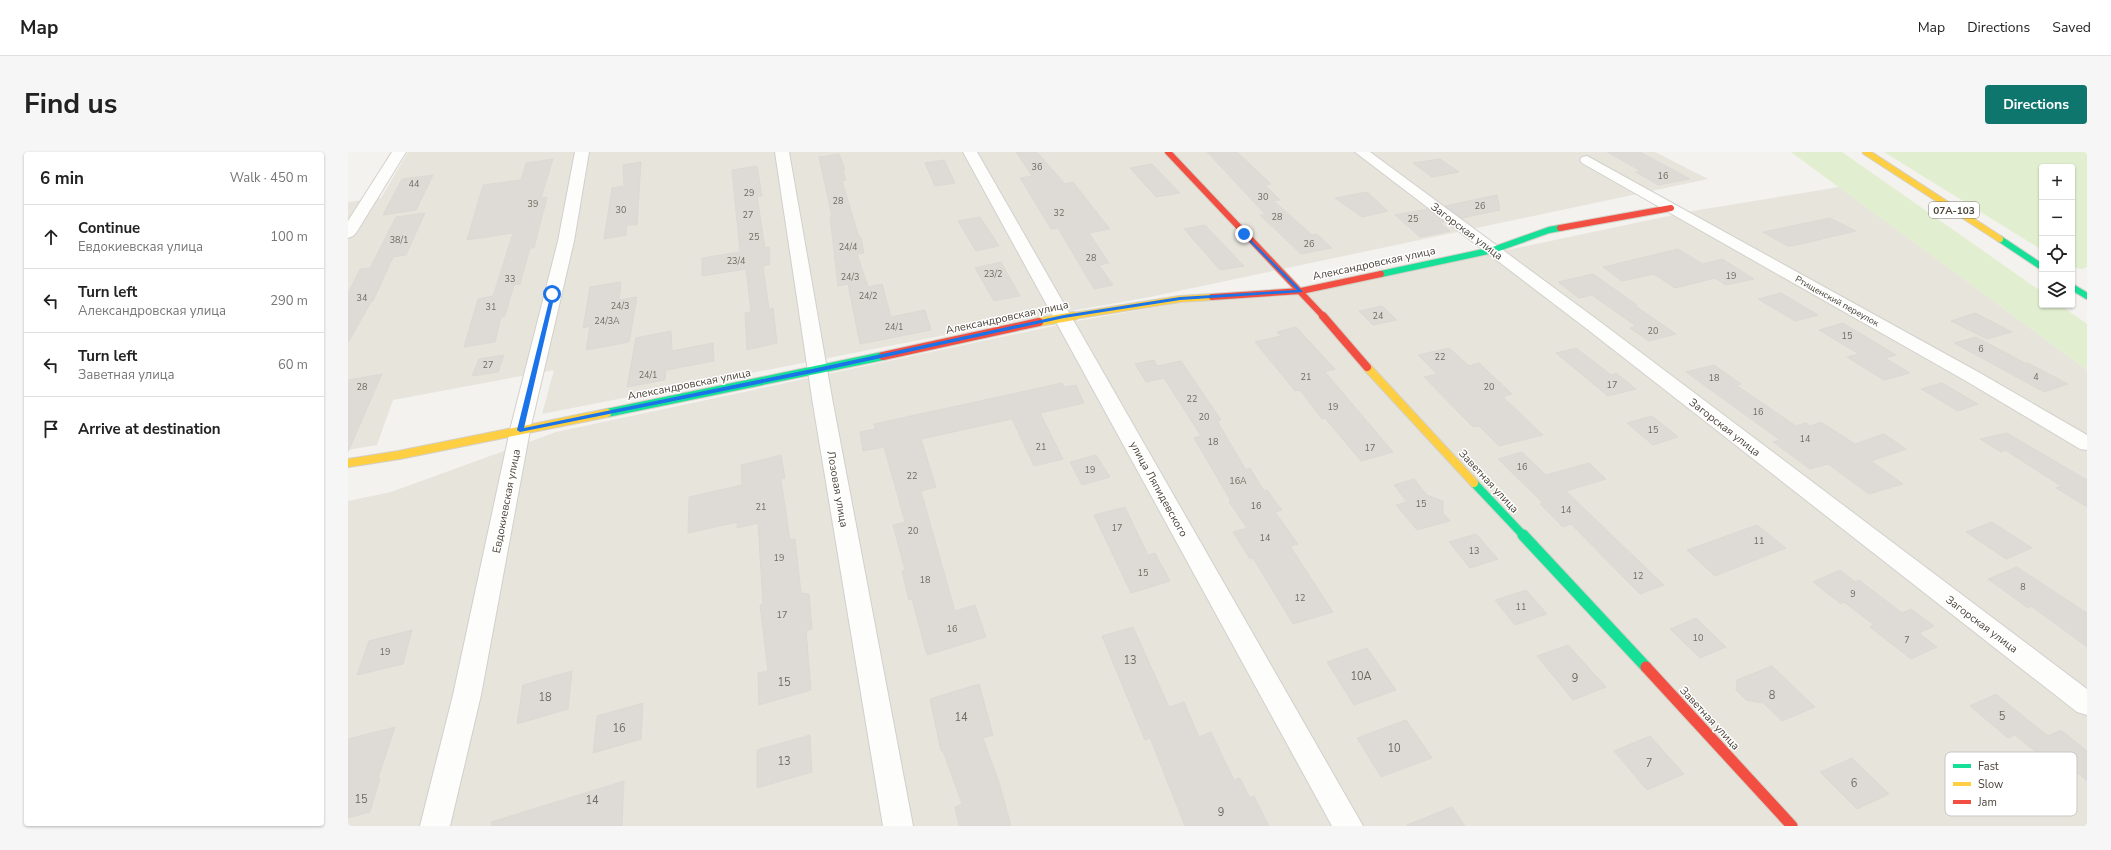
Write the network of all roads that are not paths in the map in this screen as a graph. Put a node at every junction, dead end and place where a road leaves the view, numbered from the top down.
1 (399, 152) edge
2 (582, 152) edge
3 (782, 152) edge
4 (970, 152) edge
5 (1168, 152) edge
6 (1362, 152) edge
7 (1866, 152) edge
8 (1587, 160) dead end
9 (1671, 208) junction
10 (348, 233) edge
11 (1493, 250) junction
12 (2039, 265) edge
13 (2075, 289) edge
14 (1301, 291) junction
15 (2087, 296) edge
16 (1064, 317) junction
17 (817, 370) junction
18 (520, 430) junction
19 (2087, 444) edge
20 (348, 463) edge
21 (2087, 704) edge
22 (435, 826) edge
23 (898, 826) edge
24 (1348, 826) edge
25 (1792, 826) edge

1 - 10 street
2 - 18 street, Евдокиевская улица
3 - 17 street, Лозовая улица
4 - 16 street, улица Ляпидевского
5 - 14 street, Заветная улица
6 - 11 street, Загорская улица
7 - 12 street, 07А-103
8 - 9 street, Ртищенский переулок
9 - 11 street, Александровская улица
9 - 19 street, Ртищенский переулок
11 - 14 street, Александровская улица
11 - 21 street, Загорская улица
13 - 15 street
14 - 16 street, Александровская улица
14 - 25 street, Заветная улица
16 - 17 street, Александровская улица
16 - 24 street, улица Ляпидевского
17 - 18 street, Александровская улица
17 - 23 street, Лозовая улица
18 - 20 street, Александровская улица
18 - 22 street, Евдокиевская улица

